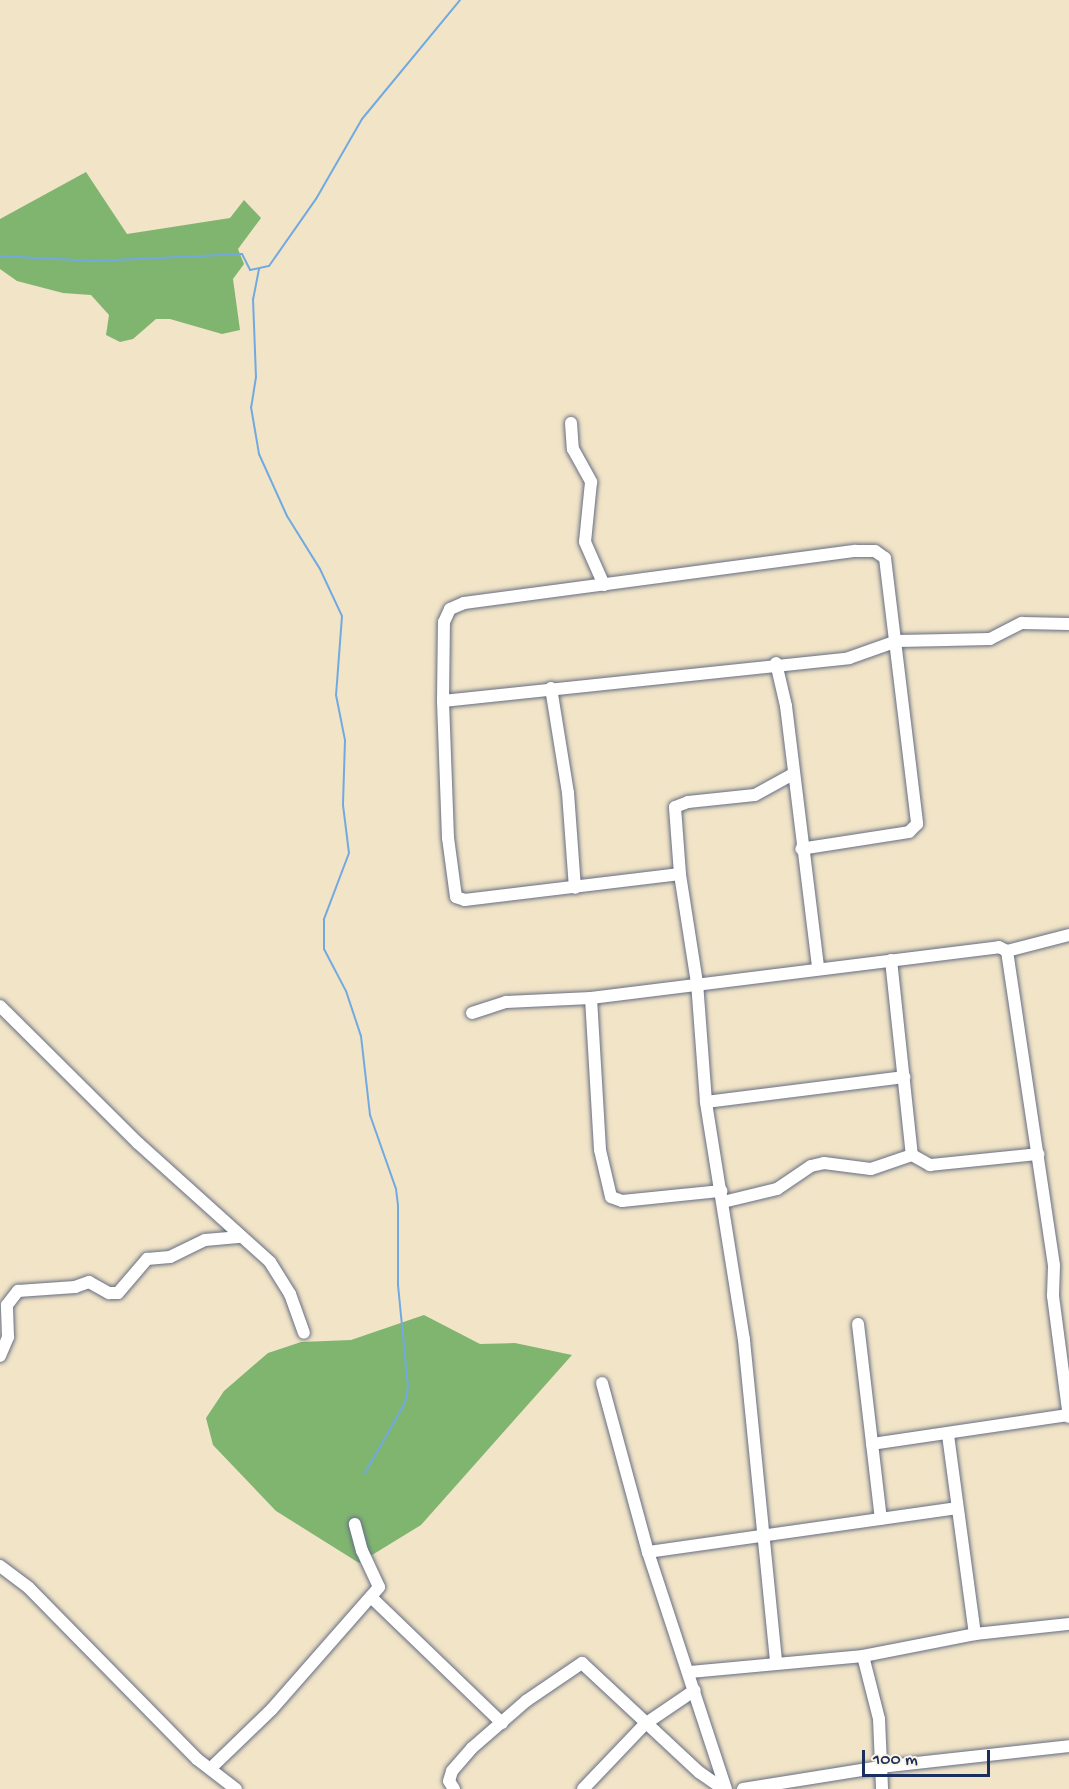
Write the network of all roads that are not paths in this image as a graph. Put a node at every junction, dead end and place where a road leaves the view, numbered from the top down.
1 (571, 423) dead end
2 (604, 585) junction
3 (1069, 624) edge
4 (897, 641) junction
5 (776, 663) junction
6 (551, 688) junction
7 (442, 701) junction
8 (793, 774) junction
9 (801, 849) junction
10 (680, 874) junction
11 (575, 888) junction
12 (1069, 935) edge
13 (1007, 951) junction
14 (891, 960) junction
15 (818, 968) junction
16 (696, 983) junction
17 (591, 998) junction
18 (0, 1006) edge
19 (472, 1013) dead end
20 (904, 1077) junction
21 (706, 1102) junction
22 (1038, 1154) junction
23 (912, 1155) junction
24 (722, 1197) junction
25 (242, 1237) junction
26 (858, 1324) dead end
27 (304, 1333) dead end
28 (0, 1356) edge
29 (602, 1383) dead end
30 (1069, 1416) edge
31 (948, 1435) junction
32 (872, 1444) junction
33 (957, 1508) junction
34 (881, 1519) junction
35 (355, 1524) dead end
36 (763, 1537) junction
37 (648, 1552) junction
38 (0, 1566) edge
39 (371, 1597) junction
40 (1069, 1623) edge
41 (975, 1634) junction
42 (863, 1656) junction
43 (776, 1662) junction
44 (690, 1672) junction
45 (695, 1690) junction
46 (502, 1723) junction
47 (645, 1724) junction
48 (1069, 1746) edge
49 (212, 1767) junction
50 (880, 1767) junction
51 (236, 1789) edge
52 (454, 1789) edge
53 (583, 1789) edge
54 (725, 1789) edge
55 (743, 1789) edge
56 (882, 1789) edge

1 - 2 street
2 - 4 street
2 - 7 street
3 - 4 street
4 - 5 street
4 - 9 street
5 - 6 street
5 - 8 street
6 - 7 street
6 - 11 street
7 - 11 street
8 - 9 street
8 - 10 street
9 - 15 street
10 - 11 street
10 - 16 street
12 - 13 street
13 - 14 street
13 - 22 street
14 - 15 street
14 - 20 street
15 - 16 street
16 - 17 street
16 - 21 street
17 - 19 street
17 - 24 street
18 - 25 street
20 - 21 street
20 - 23 street
21 - 24 street
22 - 23 street
22 - 30 street
23 - 24 street
24 - 36 street
25 - 27 street
25 - 28 street
26 - 32 street
29 - 37 street
30 - 31 street
31 - 32 street
31 - 33 street
32 - 34 street
33 - 34 street
33 - 41 street
34 - 36 street
35 - 39 street
36 - 37 street
36 - 43 street
37 - 44 street
38 - 49 street
39 - 46 street
39 - 49 street
40 - 41 street
41 - 42 street
42 - 43 street
42 - 50 street
43 - 44 street
44 - 45 street
45 - 47 street
45 - 54 street
46 - 47 street
46 - 52 street
47 - 53 street
47 - 54 street
48 - 50 street
49 - 51 street
50 - 55 street
50 - 56 street

